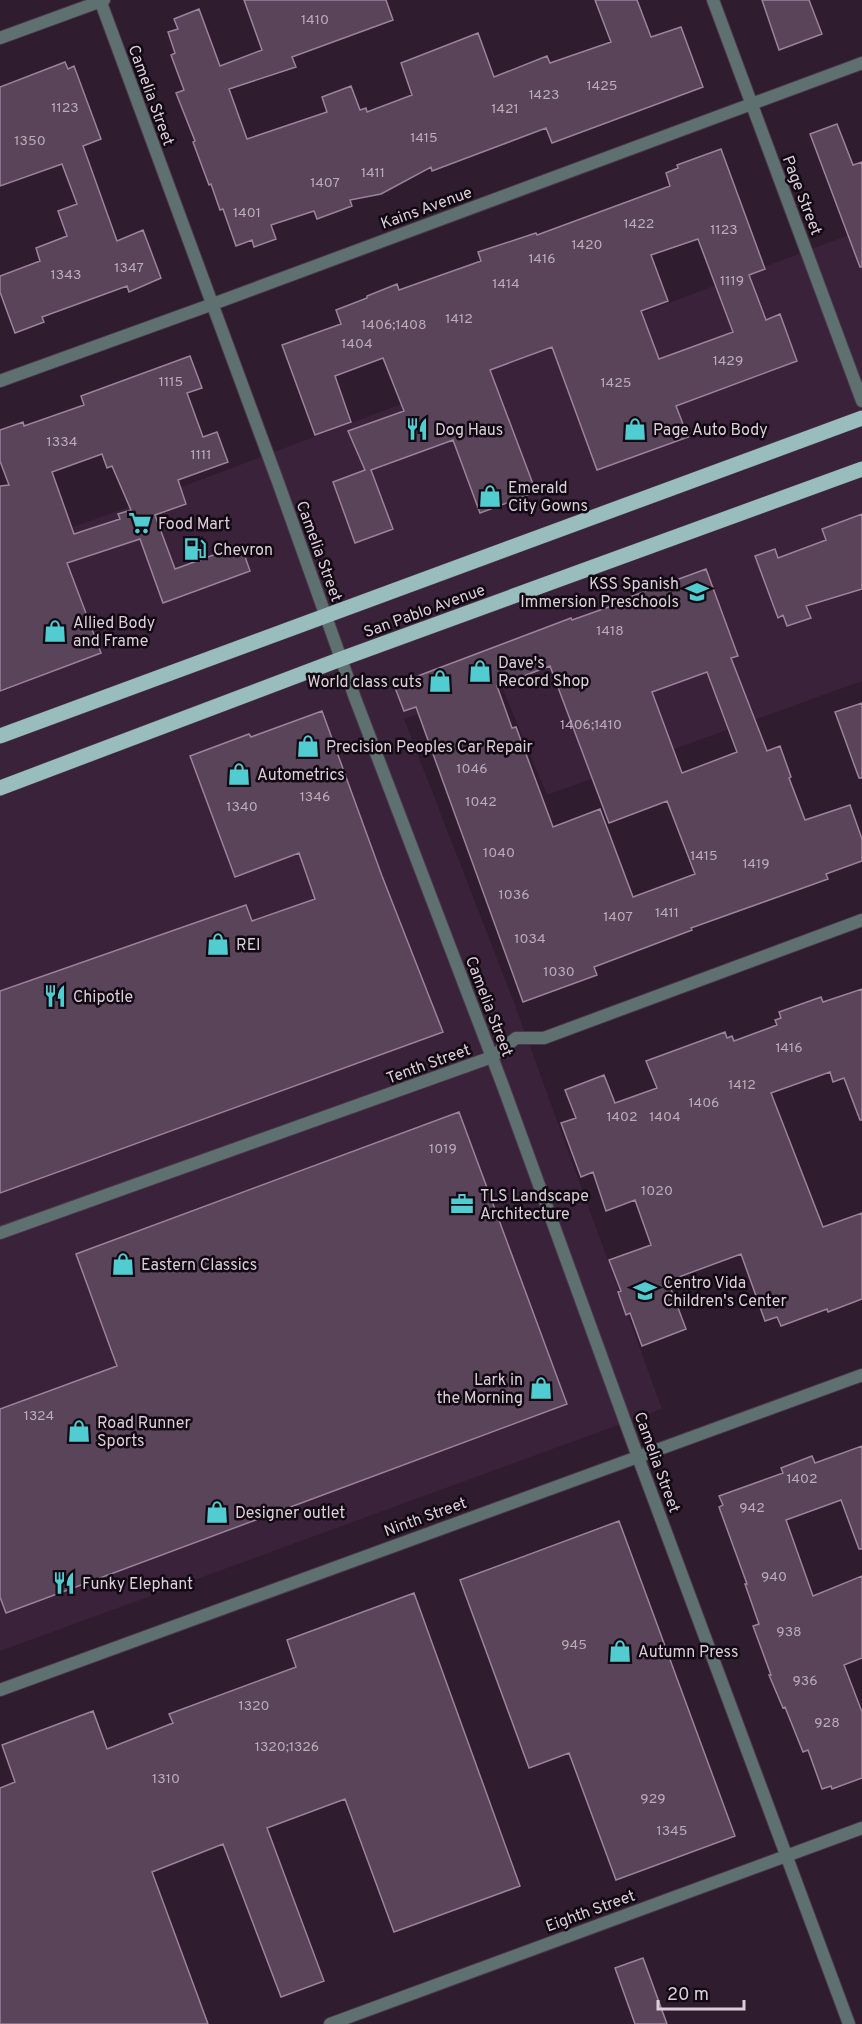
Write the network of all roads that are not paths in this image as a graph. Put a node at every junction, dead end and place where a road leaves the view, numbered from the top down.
1 (101, 0) edge
2 (713, 0) edge
3 (0, 39) edge
4 (862, 63) edge
5 (751, 104) junction
6 (213, 304) junction
7 (0, 381) edge
8 (862, 401) edge
9 (862, 417) edge
10 (862, 470) edge
11 (326, 616) junction
12 (341, 659) junction
13 (0, 736) edge
14 (0, 788) edge
15 (862, 920) edge
16 (492, 1057) junction
17 (0, 1233) edge
18 (862, 1375) edge
19 (638, 1457) junction
20 (0, 1690) edge
21 (862, 1828) edge
22 (788, 1856) junction
23 (330, 2024) edge
24 (849, 2024) edge

1 - 3 street
1 - 6 street, Camelia Street
2 - 5 street, Page Street
4 - 5 street, Kains Avenue
5 - 6 street, Kains Avenue
5 - 8 street, Page Street
6 - 7 street, Kains Avenue
6 - 11 street, Camelia Street
9 - 11 main road, San Pablo Avenue
10 - 12 main road, San Pablo Avenue
11 - 12 street, Camelia Street
11 - 13 main road, San Pablo Avenue
12 - 14 main road, San Pablo Avenue
12 - 16 street, Camelia Street
15 - 16 street, Tenth Street
16 - 17 street, Tenth Street
16 - 19 street, Camelia Street
18 - 19 street, Ninth Street
19 - 20 street, Ninth Street
19 - 22 street, Camelia Street
21 - 22 street, Eighth Street
22 - 23 street, Eighth Street
22 - 24 street, Camelia Street

